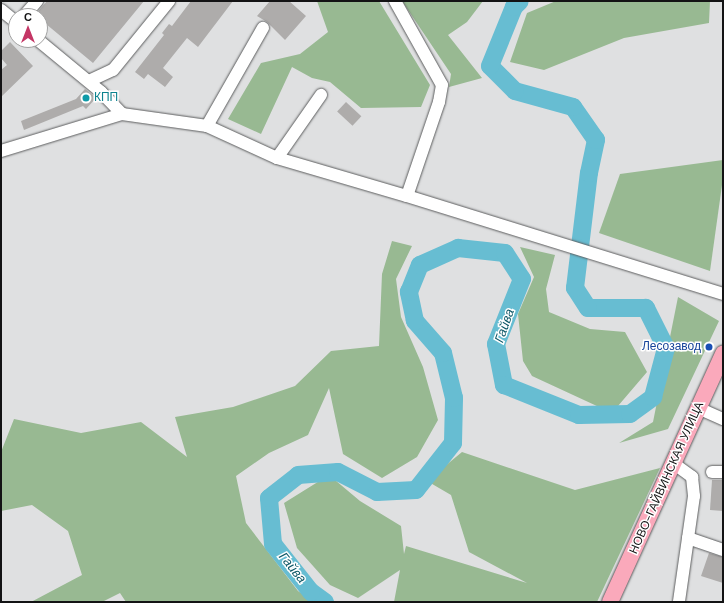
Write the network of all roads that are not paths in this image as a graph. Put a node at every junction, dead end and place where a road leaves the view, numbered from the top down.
1 (169, 1) edge
2 (395, 1) edge
3 (263, 28) dead end
4 (48, 48) edge
5 (89, 81) junction
6 (321, 96) dead end
7 (122, 114) junction
8 (208, 126) junction
9 (1, 150) edge
10 (277, 158) junction
11 (407, 196) junction
12 (723, 294) edge
13 (721, 365) edge
14 (698, 408) junction
15 (723, 419) edge
16 (673, 463) junction
17 (688, 538) junction
18 (723, 550) edge
19 (610, 602) edge
20 (680, 602) edge

1 - 5 street
2 - 11 street
3 - 8 street
4 - 5 street
5 - 7 street
6 - 10 street
7 - 8 street
7 - 9 street
8 - 10 street
10 - 11 street
11 - 12 street
13 - 14 main road, НОВО-ГАЙВИНСКАЯ УЛИЦА
14 - 15 street
14 - 16 main road, НОВО-ГАЙВИНСКАЯ УЛИЦА
16 - 17 street
16 - 19 main road, НОВО-ГАЙВИНСКАЯ УЛИЦА
17 - 18 street
17 - 20 street

